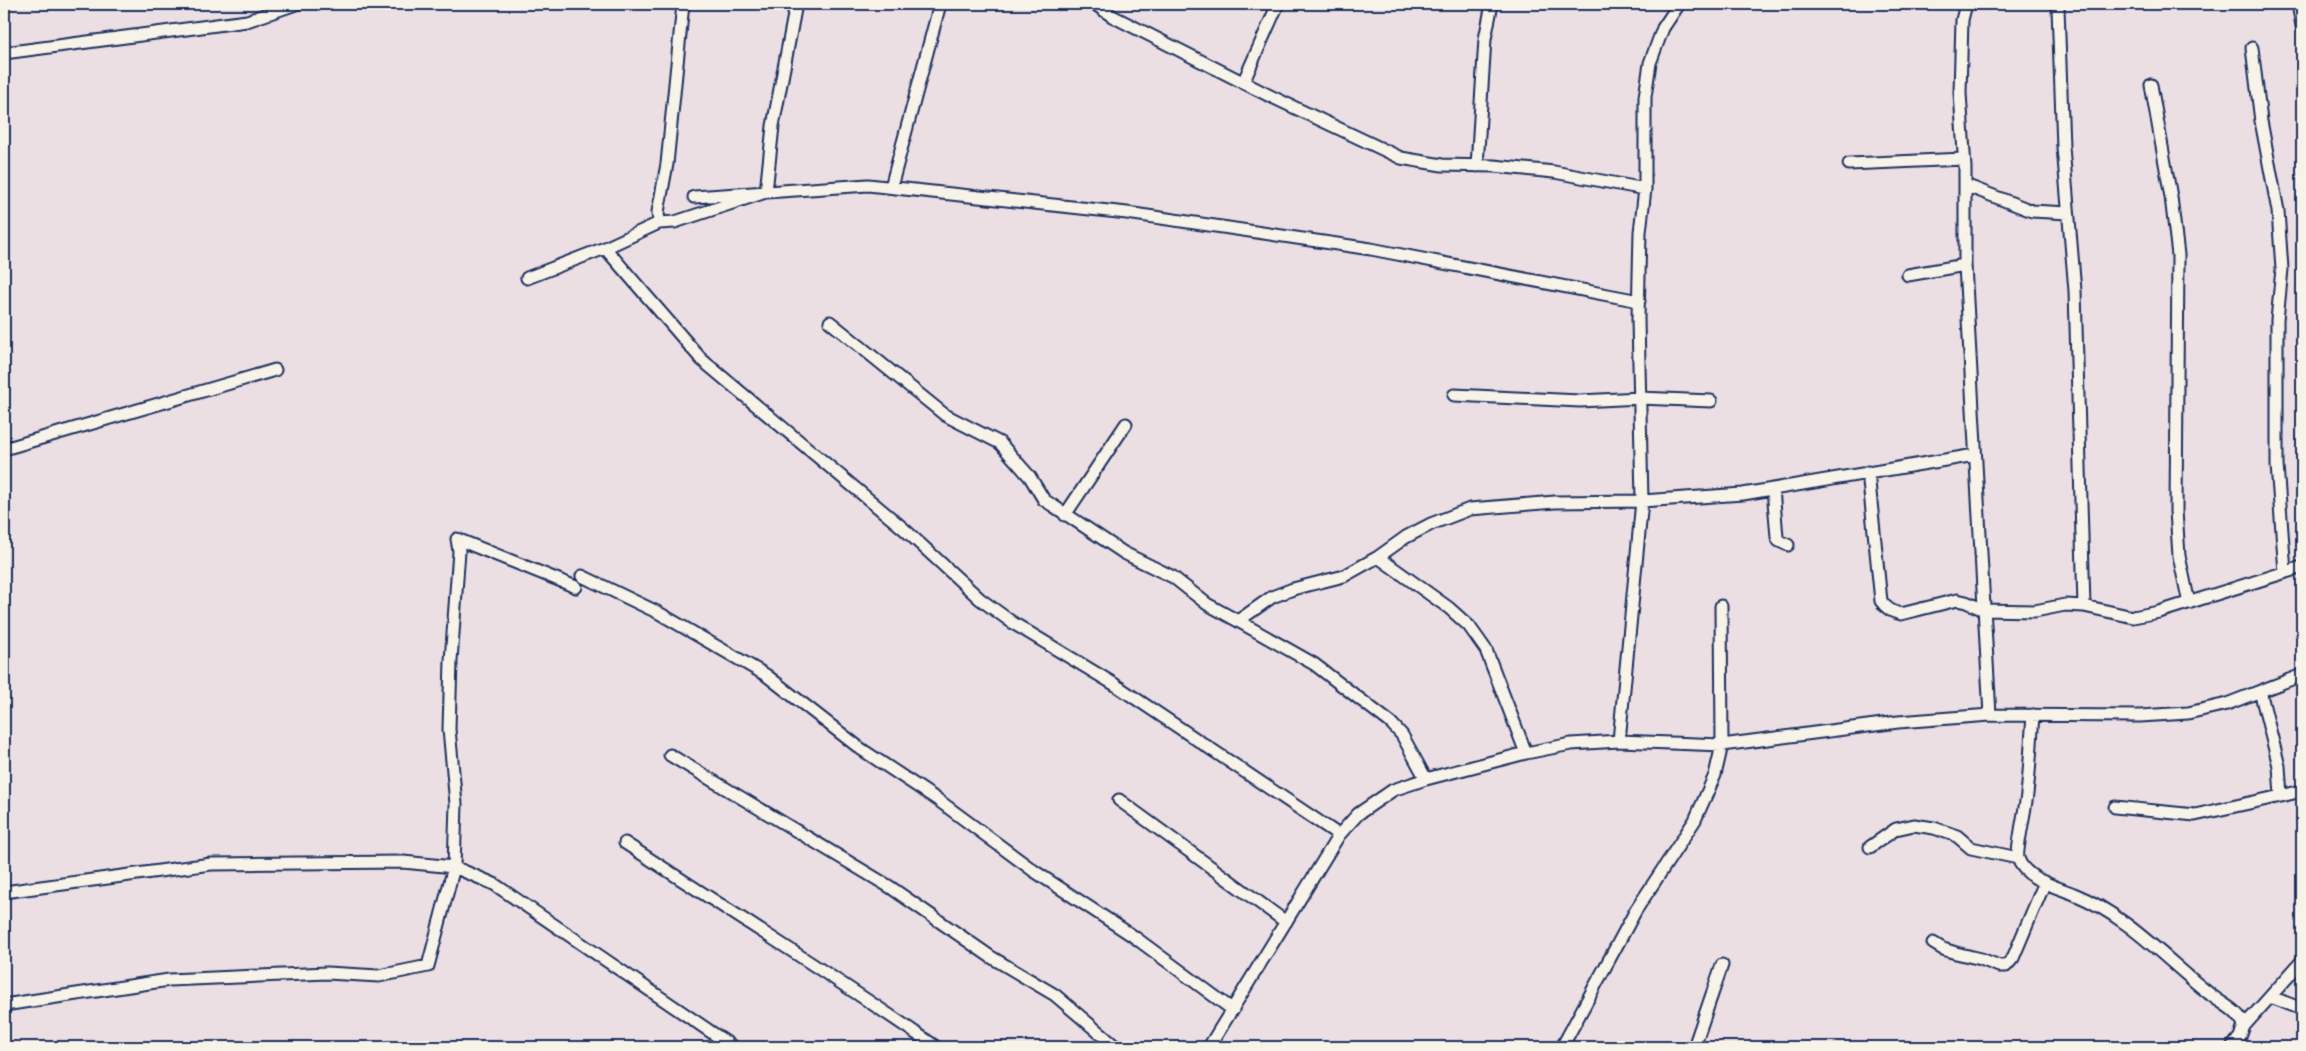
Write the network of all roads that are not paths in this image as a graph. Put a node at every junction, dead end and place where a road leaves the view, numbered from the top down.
1 (296, 4) edge
2 (683, 4) edge
3 (796, 4) edge
4 (940, 4) edge
5 (1095, 4) edge
6 (1278, 4) edge
7 (1492, 4) edge
8 (1678, 4) edge
9 (1966, 4) edge
10 (2298, 4) edge
11 (2058, 8) dead end
12 (2302, 26) edge
13 (2252, 48) dead end
14 (4, 53) edge
15 (1244, 82) junction
16 (2150, 85) dead end
17 (1964, 159) junction
18 (1849, 164) dead end
19 (1477, 166) junction
20 (1965, 185) junction
21 (891, 187) junction
22 (1645, 190) junction
23 (694, 197) dead end
24 (2068, 213) junction
25 (659, 223) junction
26 (605, 248) junction
27 (1965, 264) junction
28 (1908, 275) dead end
29 (527, 278) dead end
30 (1639, 301) junction
31 (830, 322) dead end
32 (275, 370) dead end
33 (1454, 394) dead end
34 (1711, 402) dead end
35 (1126, 424) dead end
36 (4, 449) edge
37 (1974, 455) junction
38 (1868, 472) junction
39 (1773, 489) junction
40 (1642, 501) junction
41 (1065, 515) junction
42 (1788, 545) dead end
43 (1378, 558) junction
44 (2302, 567) edge
45 (2285, 572) junction
46 (582, 576) dead end
47 (576, 587) dead end
48 (2189, 603) junction
49 (1721, 606) dead end
50 (2084, 606) junction
51 (1984, 610) junction
52 (1238, 620) junction
53 (2302, 675) edge
54 (2260, 691) junction
55 (1990, 715) junction
56 (2033, 715) junction
57 (1618, 741) junction
58 (1722, 745) junction
59 (1526, 753) junction
60 (670, 755) dead end
61 (1426, 779) junction
62 (2302, 791) edge
63 (2281, 796) junction
64 (1118, 800) dead end
65 (2115, 807) dead end
66 (1339, 835) junction
67 (625, 843) dead end
68 (1870, 847) dead end
69 (2018, 858) junction
70 (454, 867) junction
71 (2045, 882) junction
72 (4, 892) edge
73 (1286, 922) junction
74 (1933, 943) dead end
75 (2302, 961) edge
76 (1722, 966) dead end
77 (2271, 996) junction
78 (4, 1005) edge
79 (2302, 1009) edge
80 (1233, 1010) junction
81 (2244, 1026) junction
82 (733, 1047) edge
83 (936, 1047) edge
84 (1116, 1047) edge
85 (1209, 1047) edge
86 (1562, 1047) edge
87 (1694, 1047) edge
88 (2232, 1047) edge

1 - 14 street
2 - 25 street
3 - 25 street
4 - 21 street
5 - 15 street
6 - 15 street
7 - 19 street
8 - 22 street
9 - 17 street
10 - 12 street
11 - 24 street
13 - 45 street
15 - 19 street
16 - 48 street
17 - 18 street
17 - 20 street
19 - 22 street
20 - 24 street
20 - 27 street
21 - 23 street
21 - 30 street
22 - 30 street
24 - 50 street
25 - 26 street
26 - 29 street
26 - 66 street
27 - 28 street
27 - 37 street
30 - 40 street
31 - 41 street
32 - 36 street
33 - 34 street
35 - 41 street
37 - 38 street
37 - 51 street
38 - 39 street
38 - 51 street
39 - 40 street
39 - 42 street
40 - 43 street
40 - 57 street
41 - 52 street
43 - 52 street
43 - 59 street
44 - 45 street
45 - 48 street
46 - 80 street
47 - 70 street
48 - 50 street
49 - 58 street
50 - 51 street
51 - 55 street
52 - 61 street
53 - 54 street
54 - 56 street
54 - 63 street
55 - 56 street
55 - 58 street
56 - 69 street
57 - 58 street
57 - 59 street
58 - 86 street
59 - 61 street
60 - 84 street
61 - 66 street
62 - 63 street
63 - 65 street
64 - 73 street
66 - 73 street
67 - 83 street
68 - 69 street
69 - 71 street
70 - 72 street
70 - 78 street
70 - 82 street
71 - 74 street
71 - 81 street
73 - 80 street
75 - 77 street
76 - 87 street
77 - 79 street
77 - 81 street
80 - 85 street
81 - 88 street

